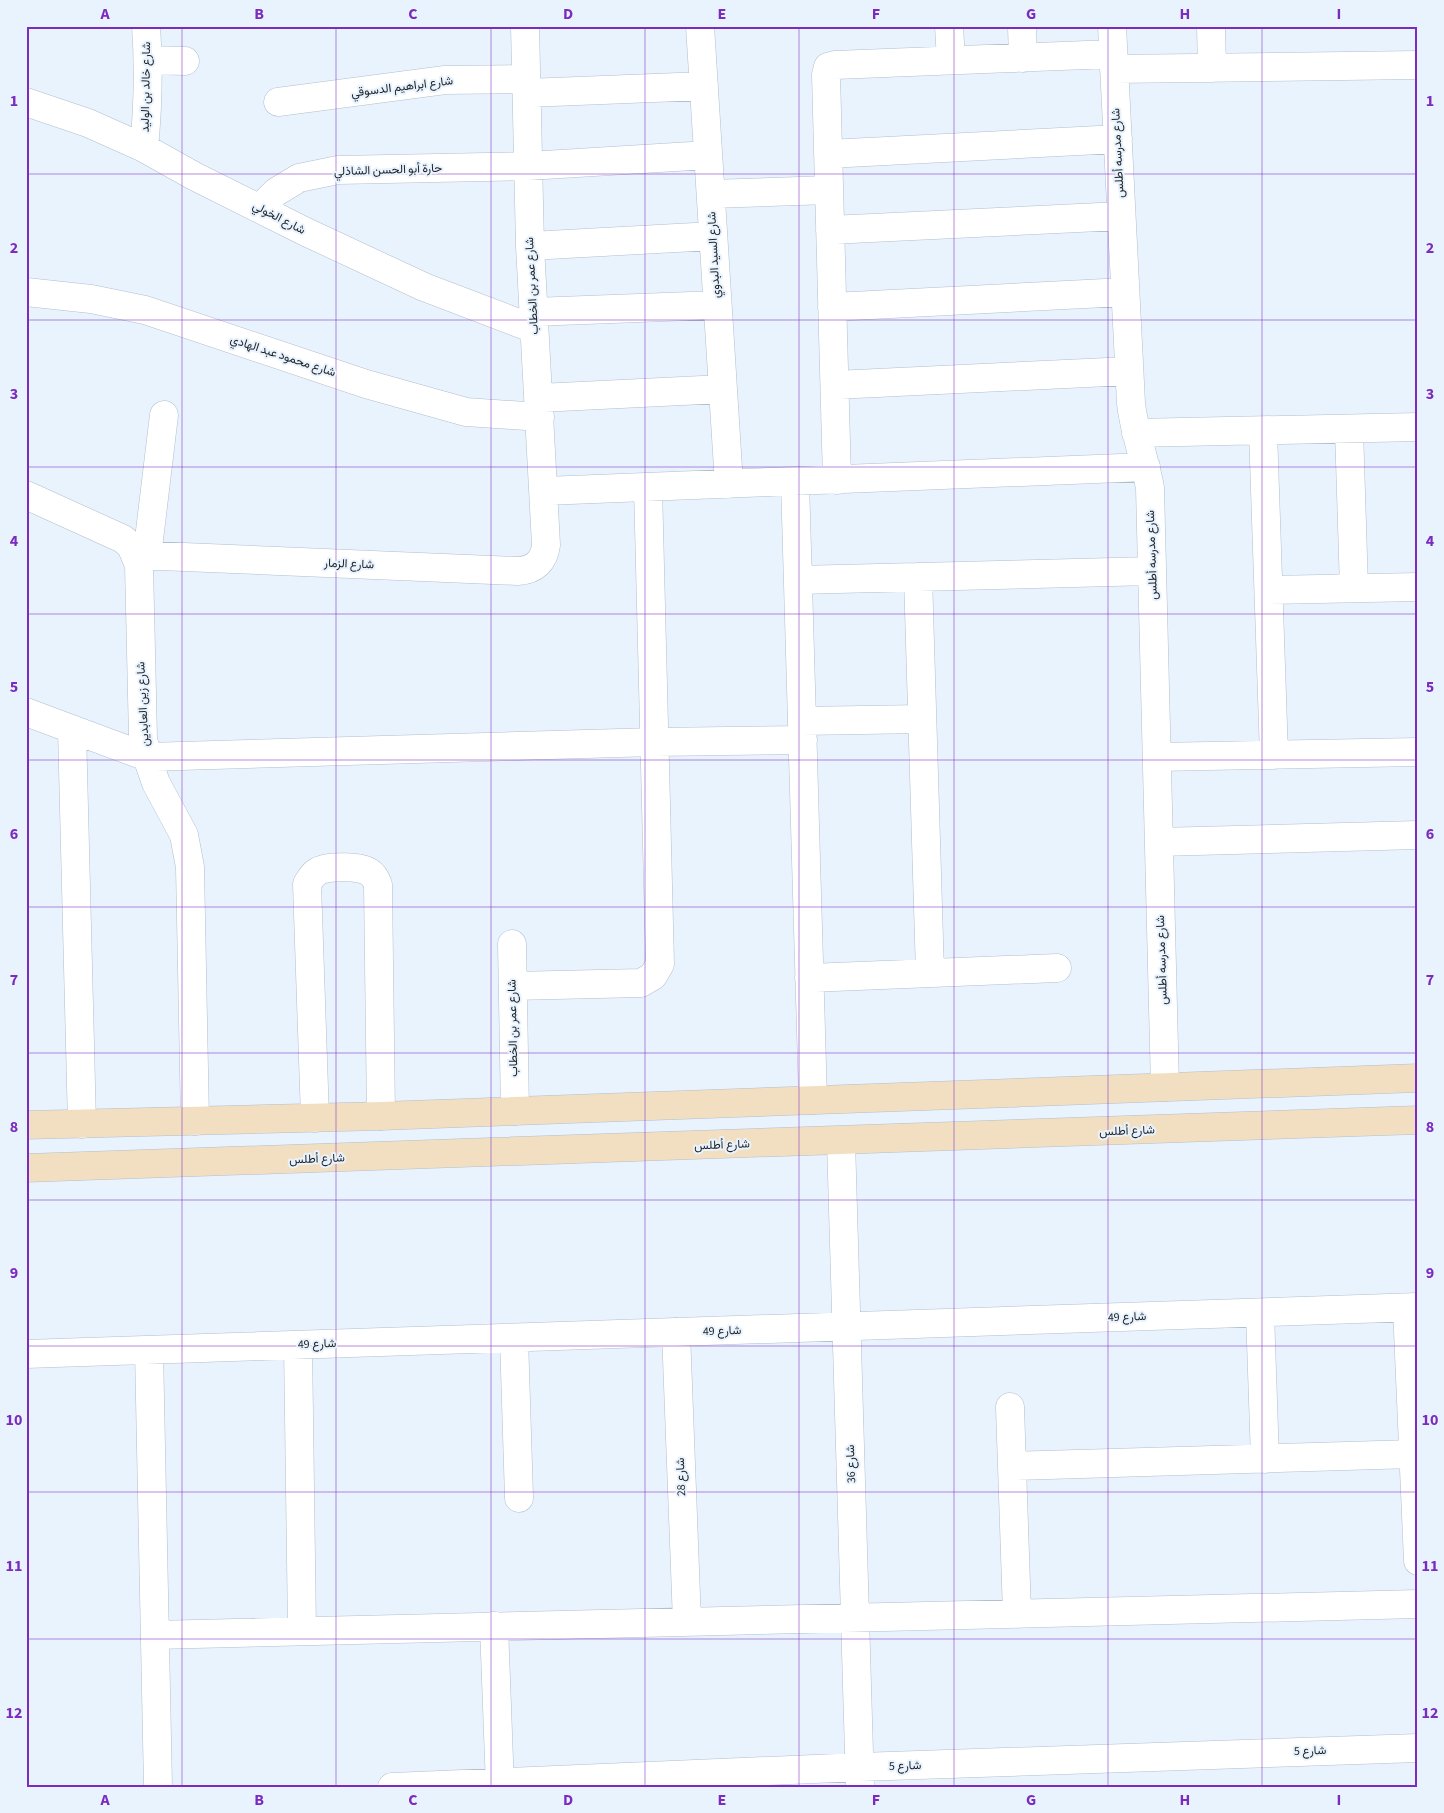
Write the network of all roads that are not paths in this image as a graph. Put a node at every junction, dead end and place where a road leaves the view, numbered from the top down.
1 (146, 26) edge
2 (525, 26) edge
3 (700, 26) edge
4 (949, 26) edge
5 (1022, 26) edge
6 (1112, 26) edge
7 (1211, 26) edge
8 (1023, 58) junction
9 (149, 60) junction
10 (950, 60) junction
11 (185, 61) dead end
12 (1114, 61) junction
13 (1418, 65) edge
14 (1212, 68) junction
15 (527, 86) junction
16 (704, 86) junction
17 (26, 102) edge
18 (278, 102) dead end
19 (1118, 139) junction
20 (144, 148) junction
21 (708, 154) junction
22 (828, 154) junction
23 (528, 166) junction
24 (829, 190) junction
25 (711, 194) junction
26 (260, 208) junction
27 (1121, 216) junction
28 (830, 230) junction
29 (713, 236) junction
30 (530, 246) junction
31 (26, 292) edge
32 (1125, 292) junction
33 (717, 305) junction
34 (832, 307) junction
35 (534, 320) junction
36 (1129, 371) junction
37 (834, 386) junction
38 (723, 389) junction
39 (539, 408) junction
40 (164, 415) dead end
41 (1418, 427) edge
42 (1349, 429) junction
43 (1263, 431) junction
44 (1136, 433) junction
45 (1146, 468) junction
46 (837, 480) junction
47 (795, 481) junction
48 (729, 484) junction
49 (648, 487) junction
50 (544, 491) junction
51 (26, 495) edge
52 (546, 545) joint
53 (141, 556) junction
54 (1152, 571) junction
55 (918, 576) junction
56 (798, 580) junction
57 (1418, 587) edge
58 (1354, 588) junction
59 (1269, 590) junction
60 (26, 712) edge
61 (922, 719) junction
62 (72, 729) junction
63 (802, 731) junction
64 (654, 742) junction
65 (1418, 752) edge
66 (1274, 755) junction
67 (147, 757) junction
68 (1157, 758) junction
69 (1418, 835) edge
70 (1159, 842) junction
71 (512, 944) dead end
72 (1057, 968) dead end
73 (930, 973) junction
74 (810, 978) junction
75 (512, 986) junction
76 (1418, 1078) edge
77 (1165, 1087) junction
78 (813, 1100) junction
79 (515, 1111) junction
80 (381, 1116) junction
81 (315, 1118) junction
82 (1418, 1120) edge
83 (195, 1121) junction
84 (82, 1124) junction
85 (26, 1125) edge
86 (840, 1141) junction
87 (26, 1168) edge
88 (1412, 1308) edge
89 (1260, 1313) junction
90 (847, 1327) junction
91 (676, 1332) junction
92 (514, 1338) junction
93 (298, 1345) junction
94 (149, 1350) junction
95 (26, 1354) edge
96 (1010, 1407) dead end
97 (1413, 1454) junction
98 (1265, 1459) junction
99 (1012, 1466) junction
100 (519, 1498) dead end
101 (1418, 1561) edge
102 (1418, 1604) edge
103 (1017, 1614) junction
104 (855, 1618) junction
105 (686, 1622) junction
106 (494, 1626) junction
107 (302, 1631) junction
108 (155, 1635) junction
109 (1418, 1748) edge
110 (860, 1777) edge
111 (500, 1785) edge
112 (158, 1787) edge
113 (392, 1787) edge

1 - 9 street, شارع خالد بن الوليد
2 - 15 street, شارع عمر بن الخطاب
3 - 16 street, شارع السيد البدوي
4 - 10 street
5 - 8 street
6 - 12 street, شارع مدرسه أطلس
7 - 14 street
8 - 10 street
8 - 12 street
9 - 11 street
9 - 20 street, شارع خالد بن الوليد
10 - 22 street
12 - 14 street
12 - 19 street, شارع مدرسه أطلس
13 - 14 street
15 - 16 street, شارع ابراهيم الدسوقي
15 - 18 street, شارع ابراهيم الدسوقي
15 - 23 street, شارع عمر بن الخطاب
16 - 21 street, شارع السيد البدوي
17 - 20 street, شارع الخولي
19 - 22 street
19 - 27 street, شارع مدرسه أطلس
20 - 26 street, شارع الخولي
21 - 23 street, حارة أبو الحسن الشاذلي
21 - 25 street, شارع السيد البدوي
22 - 24 street
23 - 26 street, حارة أبو الحسن الشاذلي
23 - 30 street, شارع عمر بن الخطاب
24 - 25 street
24 - 28 street
25 - 29 street, شارع السيد البدوي
26 - 35 street, شارع الخولي
27 - 28 street
27 - 32 street, شارع مدرسه أطلس
28 - 34 street
29 - 30 street
29 - 33 street, شارع السيد البدوي
30 - 35 street, شارع عمر بن الخطاب
31 - 39 street, شارع محمود عبد الهادي
32 - 34 street
32 - 36 street, شارع مدرسه أطلس
33 - 35 street
33 - 38 street, شارع السيد البدوي
34 - 37 street
35 - 39 street, شارع عمر بن الخطاب
36 - 37 street
36 - 44 street, شارع مدرسه أطلس
37 - 46 street
38 - 39 street, شارع محمود عبد الهادي
38 - 48 street, شارع السيد البدوي
39 - 50 street, شارع عمر بن الخطاب
40 - 53 street, شارع زين العابدين
41 - 42 street
42 - 43 street
42 - 58 street
43 - 44 street
43 - 59 street
44 - 45 street, شارع مدرسه أطلس
45 - 46 street
45 - 54 street, شارع مدرسه أطلس
46 - 47 street
47 - 48 street
47 - 56 street
48 - 49 street
49 - 50 street
49 - 64 street
50 - 52 street, شارع عمر بن الخطاب
51 - 53 street
52 - 53 street, شارع الزمار
53 - 67 street, شارع زين العابدين
54 - 55 street
54 - 68 street, شارع مدرسه أطلس
55 - 56 street
55 - 61 street
56 - 63 street
57 - 58 street
58 - 59 street
59 - 66 street
60 - 62 street
61 - 63 street
61 - 73 street
62 - 67 street
62 - 84 street
63 - 64 street
63 - 74 street
64 - 67 street
64 - 75 street
65 - 66 street
66 - 68 street
67 - 83 street, شارع زين العابدين
68 - 70 street, شارع مدرسه أطلس
69 - 70 street
70 - 77 street, شارع مدرسه أطلس
71 - 75 street, شارع عمر بن الخطاب
72 - 73 street
73 - 74 street
74 - 78 street
75 - 79 street, شارع عمر بن الخطاب
76 - 77 street
77 - 78 street
78 - 79 street
79 - 80 street
80 - 81 street
80 - 81 street
81 - 83 street
82 - 86 street, شارع أطلس
83 - 84 street
84 - 85 street
86 - 87 street, شارع أطلس
86 - 90 street, شارع 36
88 - 89 street, شارع 49
88 - 97 street
89 - 90 street, شارع 49
89 - 98 street
90 - 91 street, شارع 49
90 - 104 street, شارع 36
91 - 92 street, شارع 49
91 - 105 street, شارع 28
92 - 93 street, شارع 49
92 - 100 street
93 - 94 street, شارع 49
93 - 107 street
94 - 95 street, شارع 49
94 - 108 street
96 - 99 street
97 - 98 street
97 - 101 street
98 - 99 street
99 - 103 street
102 - 103 street
103 - 104 street
104 - 105 street
104 - 110 street, شارع 36
105 - 106 street
106 - 107 street
106 - 111 street
107 - 108 street
108 - 112 street
109 - 110 street, شارع 5
110 - 111 street, شارع 5
111 - 113 street, شارع 5

